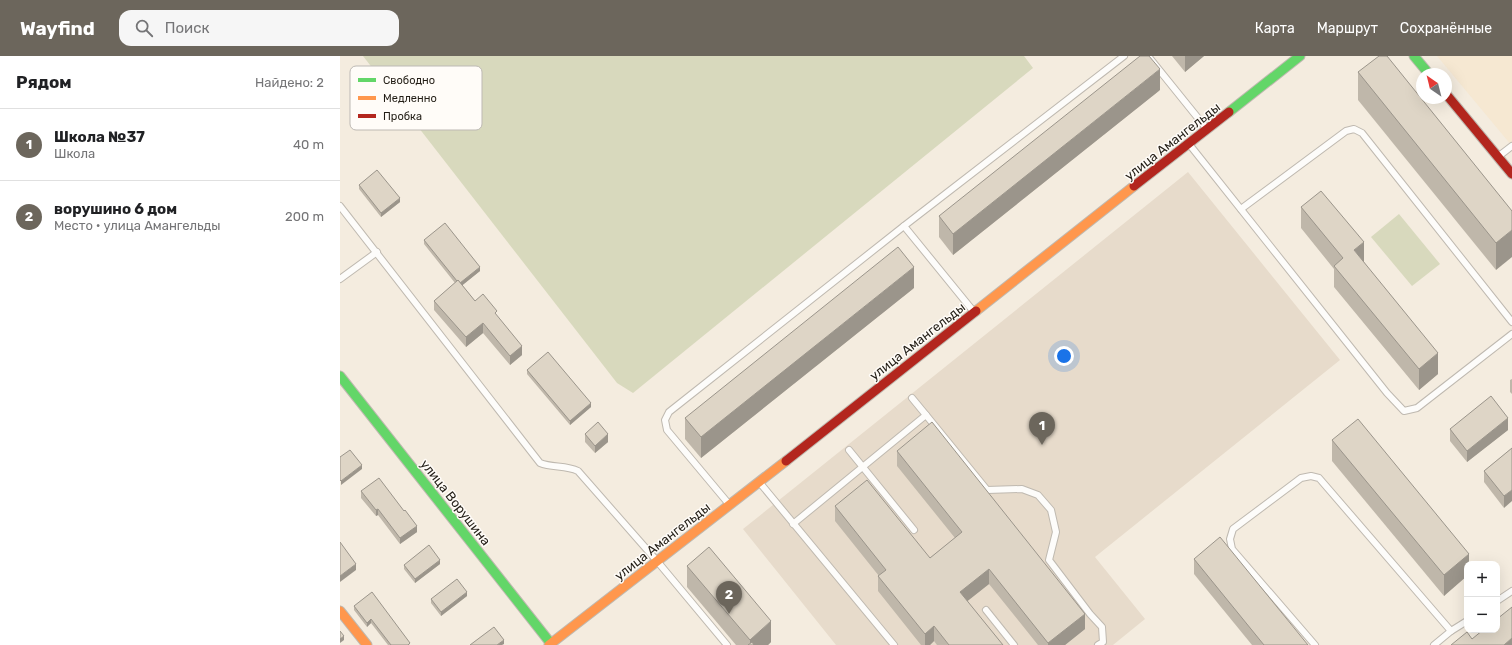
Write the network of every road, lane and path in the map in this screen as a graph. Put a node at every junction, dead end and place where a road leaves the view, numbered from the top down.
1 (1124, 56) edge
2 (1148, 56) edge
3 (1300, 56) edge
4 (1414, 56) edge
5 (1424, 68) edge
6 (1452, 101) edge
7 (1207, 129) junction
8 (1189, 144) junction
9 (1512, 146) edge
10 (1498, 157) junction
11 (1512, 174) edge
12 (340, 206) edge
13 (1241, 210) junction
14 (904, 226) junction
15 (376, 252) junction
16 (340, 279) edge
17 (975, 312) junction
18 (1512, 322) edge
19 (1512, 334) edge
20 (340, 376) edge
21 (912, 398) dead end
22 (926, 415) junction
23 (849, 450) dead end
24 (862, 467) junction
25 (759, 482) junction
26 (730, 505) junction
27 (794, 524) junction
28 (914, 530) dead end
29 (657, 561) junction
30 (1512, 591) edge
31 (1500, 599) edge
32 (986, 610) dead end
33 (340, 611) edge
34 (1464, 623) edge
35 (1451, 631) junction
36 (551, 644) edge
37 (366, 645) edge
38 (727, 645) edge
39 (894, 645) edge
40 (1014, 645) edge
41 (1098, 645) edge
42 (1315, 645) edge
43 (1434, 645) edge

1 - 14 lane
2 - 7 lane
3 - 7 street, улица Амангельды
4 - 5 street
6 - 10 street
7 - 8 street, улица Амангельды
8 - 13 lane
8 - 17 street, улица Амангельды
9 - 10 lane
10 - 11 street
12 - 15 lane
13 - 18 lane
13 - 19 lane
14 - 17 lane
14 - 26 lane
15 - 16 lane
15 - 29 lane
17 - 25 street, улица Амангельды
20 - 36 street, улица Ворушина
21 - 22 lane
22 - 24 lane
22 - 41 lane
23 - 24 lane
24 - 27 lane
24 - 28 lane
25 - 26 street, улица Амангельды
25 - 27 lane
26 - 29 street, улица Амангельды
27 - 39 lane
29 - 36 street, улица Амангельды
29 - 38 lane
30 - 31 lane
32 - 40 lane
33 - 37 street
34 - 35 lane
35 - 42 lane
35 - 43 lane

